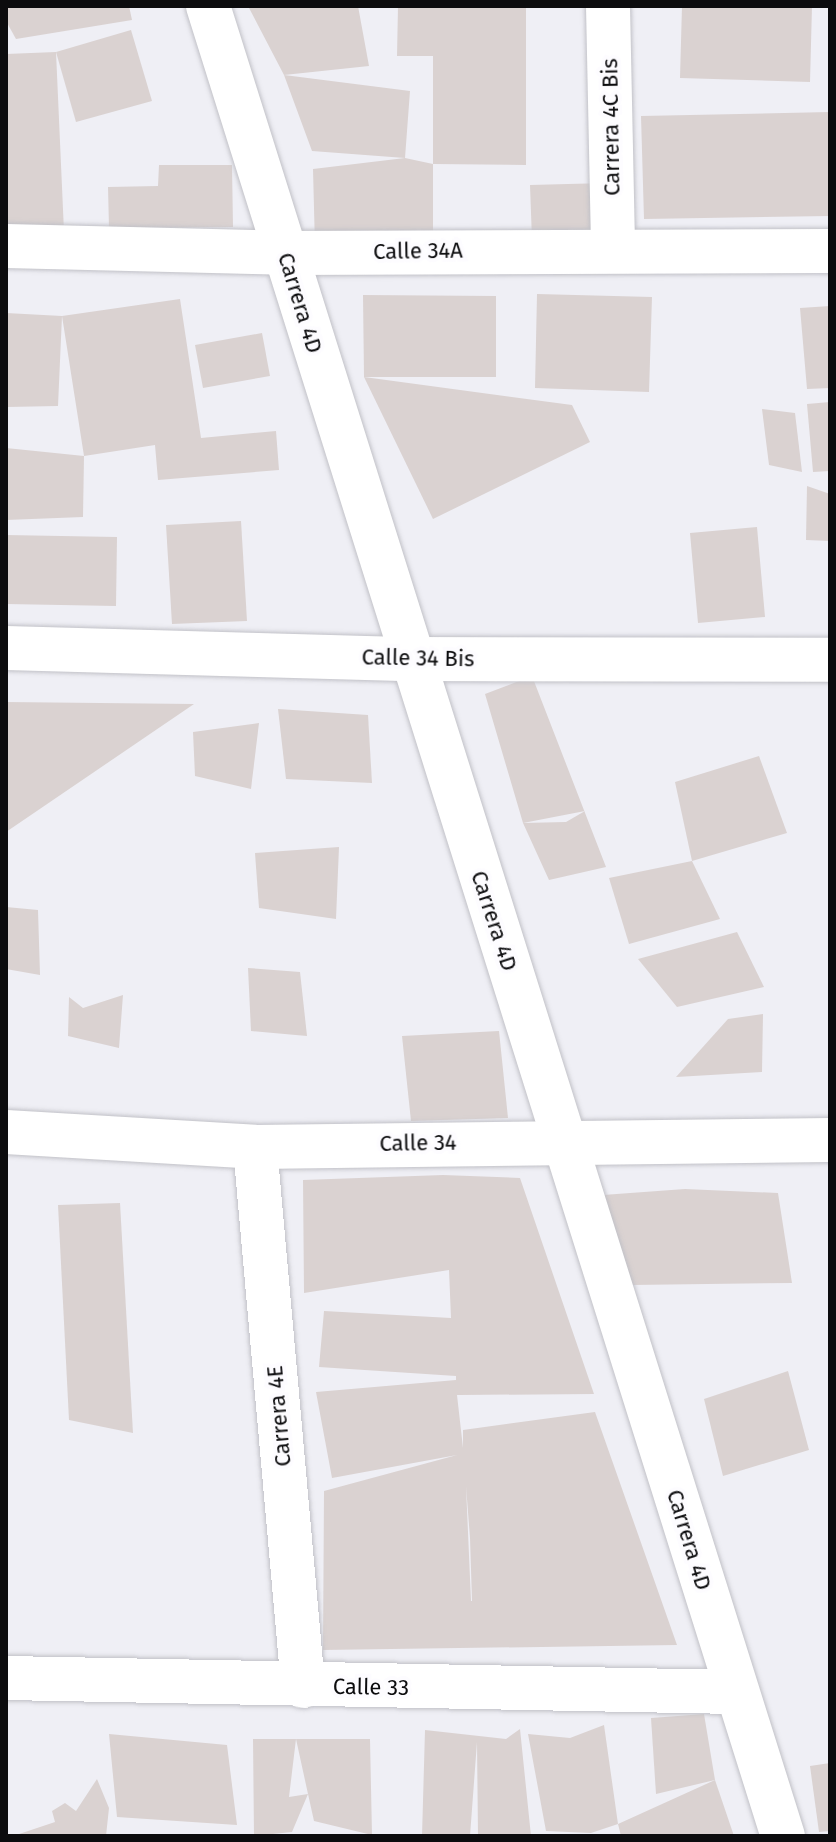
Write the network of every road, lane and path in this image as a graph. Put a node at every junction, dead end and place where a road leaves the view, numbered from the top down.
1 (208, 6) edge
2 (608, 6) edge
3 (6, 246) edge
4 (613, 248) junction
5 (830, 251) edge
6 (284, 253) junction
7 (6, 648) edge
8 (411, 659) junction
9 (830, 660) edge
10 (6, 1132) edge
11 (564, 1140) junction
12 (830, 1140) edge
13 (255, 1147) junction
14 (6, 1678) edge
15 (303, 1686) junction
16 (737, 1692) junction
17 (783, 1836) edge

1 - 6 street, Carrera 4D
2 - 4 street, Carrera 4C Bis
3 - 6 street, Calle 34A
4 - 5 street, Calle 34A
4 - 6 street, Calle 34A
6 - 8 street, Carrera 4D
7 - 8 street, Calle 34 Bis
8 - 9 street, Calle 34 Bis
8 - 11 street, Carrera 4D
10 - 13 street, Calle 34
11 - 12 street, Calle 34
11 - 13 street, Calle 34
11 - 16 street, Carrera 4D
13 - 15 street, Carrera 4E
14 - 15 street, Calle 33
15 - 16 street, Calle 33
16 - 17 street, Carrera 4D

